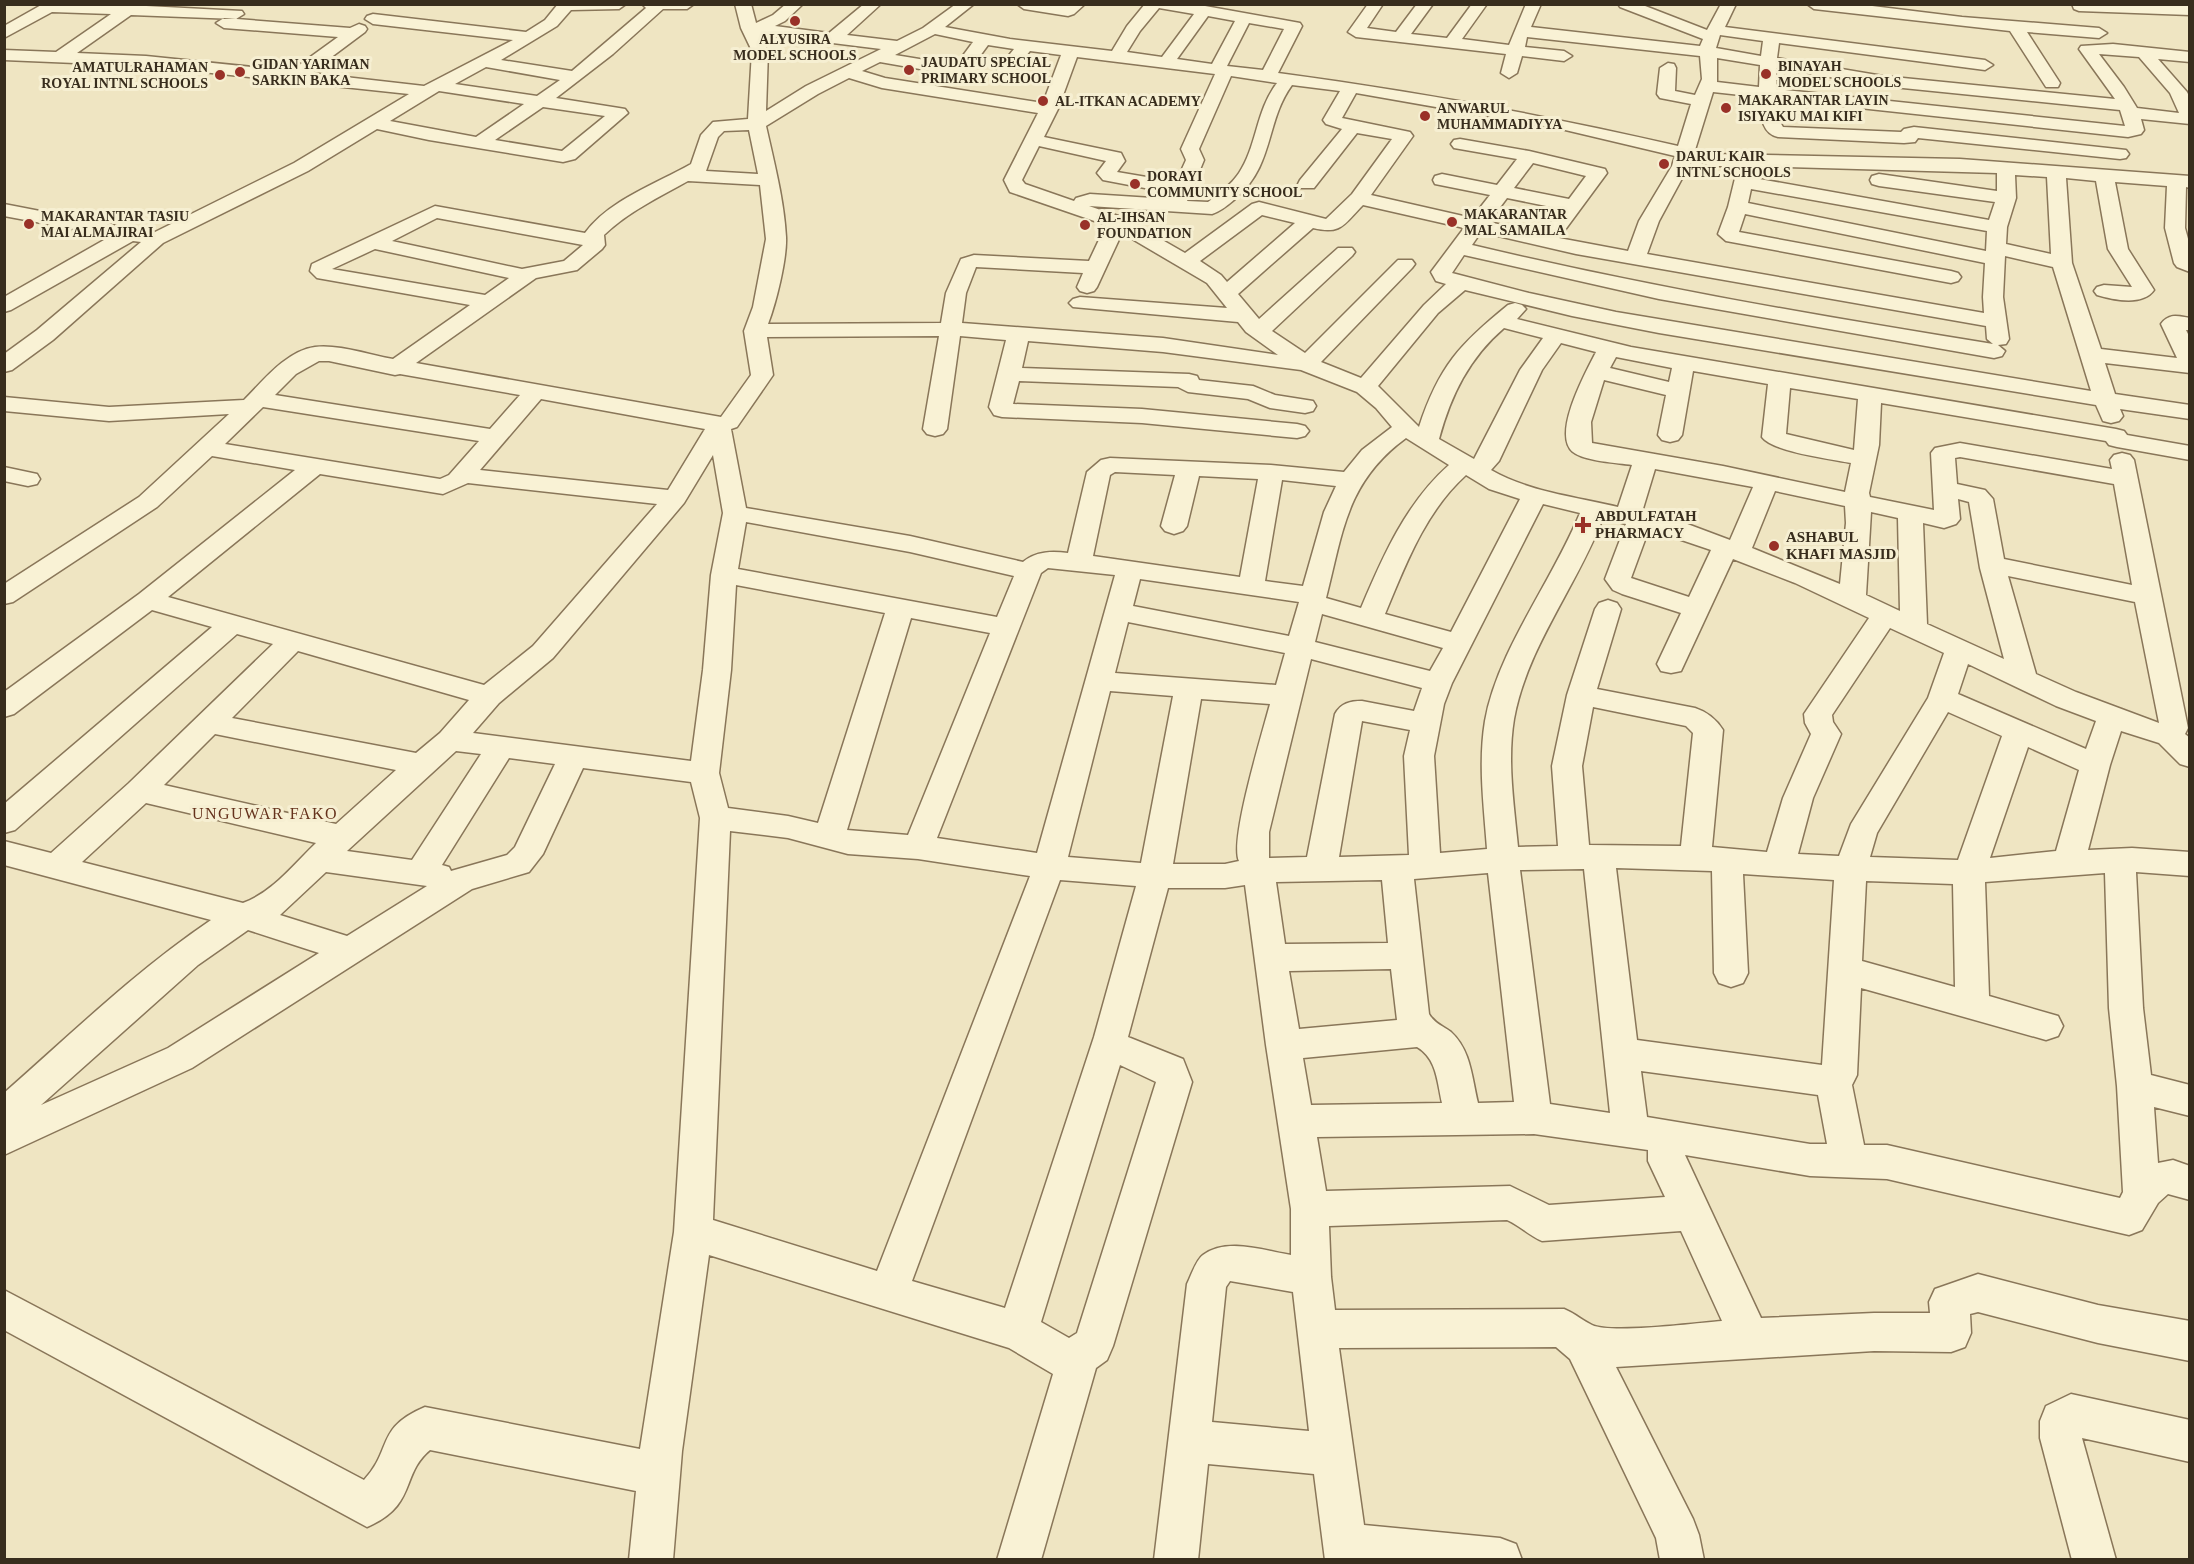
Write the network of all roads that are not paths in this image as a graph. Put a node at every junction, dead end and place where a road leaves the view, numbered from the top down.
1 (250, 4) edge
2 (393, 4) edge
3 (619, 4) edge
4 (649, 4) edge
5 (687, 4) edge
6 (743, 4) edge
7 (796, 4) edge
8 (874, 4) edge
9 (967, 4) edge
10 (1024, 4) edge
11 (1078, 4) edge
12 (1154, 4) edge
13 (1163, 4) edge
14 (1376, 4) edge
15 (1426, 4) edge
16 (1480, 4) edge
17 (1534, 4) edge
18 (1625, 4) edge
19 (1953, 4) edge
20 (566, 5) edge
21 (658, 5) edge
22 (1820, 5) edge
23 (2078, 5) edge
24 (55, 6) edge
25 (2148, 7) edge
26 (1726, 8) edge
27 (127, 10) junction
28 (1212, 10) edge
29 (1888, 10) edge
30 (2190, 10) edge
31 (236, 14) junction
32 (1746, 15) dead end
33 (1244, 18) junction
34 (373, 19) junction
35 (1962, 22) junction
36 (2021, 22) junction
37 (2116, 26) dead end
38 (9, 27) edge
39 (1832, 27) dead end
40 (2096, 28) junction
41 (931, 29) junction
42 (754, 31) junction
43 (1521, 31) junction
44 (353, 33) junction
45 (2180, 36) edge
46 (528, 37) junction
47 (833, 38) junction
48 (1400, 38) junction
49 (1772, 38) junction
50 (983, 40) junction
51 (1712, 40) junction
52 (1451, 44) junction
53 (900, 46) junction
54 (1026, 46) junction
55 (1834, 47) junction
56 (2113, 49) junction
57 (1071, 51) junction
58 (1515, 52) junction
59 (2144, 52) junction
60 (1886, 54) junction
61 (4, 55) edge
62 (1117, 56) junction
63 (879, 57) junction
64 (2190, 57) edge
65 (59, 58) junction
66 (1586, 58) dead end
67 (1768, 60) junction
68 (1938, 60) junction
69 (484, 62) junction
70 (1166, 62) junction
71 (1986, 65) junction
72 (1221, 69) junction
73 (540, 71) junction
74 (848, 72) junction
75 (1509, 73) dead end
76 (1832, 73) junction
77 (1001, 75) dead end
78 (575, 76) junction
79 (1268, 76) junction
80 (294, 77) junction
81 (1288, 79) junction
82 (1893, 82) junction
83 (2052, 83) junction
84 (2117, 86) junction
85 (1351, 87) junction
86 (1706, 87) junction
87 (1943, 87) junction
88 (432, 88) junction
89 (1767, 93) junction
90 (1408, 96) junction
91 (500, 97) junction
92 (539, 103) junction
93 (1470, 107) junction
94 (1049, 109) junction
95 (2130, 110) junction
96 (1528, 118) junction
97 (2190, 119) edge
98 (375, 123) junction
99 (757, 124) junction
100 (1353, 127) junction
101 (2103, 129) junction
102 (1381, 132) junction
103 (1034, 140) junction
104 (480, 143) junction
105 (1460, 144) junction
106 (1508, 152) junction
107 (1685, 154) junction
108 (2120, 154) junction
109 (1529, 156) junction
110 (1748, 162) junction
111 (1800, 162) junction
112 (2006, 168) junction
113 (2056, 173) junction
114 (684, 175) junction
115 (2105, 176) junction
116 (2129, 178) junction
117 (769, 180) junction
118 (1442, 180) junction
119 (2183, 181) edge
120 (1742, 182) junction
121 (1307, 184) dead end
122 (1502, 192) junction
123 (1359, 198) junction
124 (2006, 198) junction
125 (1574, 206) junction
126 (1072, 207) junction
127 (1738, 207) junction
128 (4, 210) edge
129 (1417, 212) junction
130 (1168, 214) junction
131 (1309, 221) junction
132 (1117, 222) junction
133 (1476, 225) junction
134 (1996, 227) junction
135 (130, 234) junction
136 (156, 239) junction
137 (595, 241) junction
138 (1547, 241) junction
139 (371, 242) junction
140 (1460, 248) junction
141 (1345, 252) dead end
142 (1995, 254) junction
143 (1635, 258) junction
144 (1187, 261) junction
145 (2062, 263) junction
146 (1405, 264) dead end
147 (2190, 266) edge
148 (1096, 268) junction
149 (526, 276) junction
150 (1951, 277) dead end
151 (1461, 282) junction
152 (1807, 288) junction
153 (2104, 291) dead end
154 (1227, 293) junction
155 (1526, 298) junction
156 (489, 302) junction
157 (1080, 303) junction
158 (4, 306) edge
159 (4, 312) edge
160 (1796, 317) junction
161 (1501, 321) junction
162 (1996, 321) junction
163 (59, 322) junction
164 (1252, 324) junction
165 (2190, 324) edge
166 (950, 329) junction
167 (755, 331) junction
168 (1018, 334) junction
169 (1555, 336) junction
170 (1077, 339) junction
171 (1609, 349) junction
172 (1193, 350) junction
173 (1994, 351) junction
174 (2091, 356) junction
175 (2190, 363) edge
176 (1683, 364) junction
177 (4, 365) edge
178 (1309, 365) junction
179 (395, 368) junction
180 (1597, 372) junction
181 (1011, 374) junction
182 (1780, 380) junction
183 (1189, 383) junction
184 (1995, 383) junction
185 (1365, 387) junction
186 (1679, 391) junction
187 (535, 392) junction
188 (1870, 395) junction
189 (2107, 400) junction
190 (255, 402) junction
191 (4, 404) edge
192 (1305, 406) junction
193 (2190, 412) edge
194 (1185, 419) junction
195 (719, 425) junction
196 (935, 429) dead end
197 (1297, 431) junction
198 (1416, 434) junction
199 (1670, 435) dead end
200 (496, 437) junction
201 (2116, 438) junction
202 (207, 448) junction
203 (2190, 453) edge
204 (1864, 459) junction
205 (1646, 460) junction
206 (1470, 466) junction
207 (314, 467) junction
208 (1189, 468) junction
209 (1281, 473) junction
210 (4, 474) edge
211 (462, 475) junction
212 (2124, 478) junction
213 (28, 479) dead end
214 (1350, 480) junction
215 (1767, 482) junction
216 (1946, 489) junction
217 (1536, 495) junction
218 (675, 498) junction
219 (1857, 502) junction
220 (1594, 508) junction
221 (735, 513) junction
222 (1910, 513) junction
223 (1634, 517) junction
224 (1174, 526) dead end
225 (1731, 550) junction
226 (1079, 562) junction
227 (1993, 568) junction
228 (1129, 570) junction
229 (1029, 571) junction
230 (724, 575) junction
231 (1251, 587) junction
232 (4, 596) edge
233 (2147, 596) junction
234 (1313, 599) junction
235 (1852, 599) junction
236 (148, 600) junction
237 (901, 606) junction
238 (1695, 608) junction
239 (1608, 609) dead end
240 (1119, 612) junction
241 (1886, 614) junction
242 (1370, 619) junction
243 (233, 623) junction
244 (1006, 627) junction
245 (1914, 627) junction
246 (294, 640) junction
247 (1459, 643) junction
248 (1301, 647) junction
249 (1959, 650) junction
250 (1671, 664) dead end
251 (2023, 678) junction
252 (1101, 681) junction
253 (1438, 683) junction
254 (1189, 688) junction
255 (1581, 694) junction
256 (489, 696) junction
257 (1287, 696) junction
258 (1942, 698) junction
259 (4, 707) edge
260 (2112, 716) junction
261 (208, 723) junction
262 (1426, 723) junction
263 (2018, 733) junction
264 (2168, 734) junction
265 (450, 740) junction
266 (502, 746) junction
267 (574, 756) junction
268 (2190, 756) edge
269 (422, 765) junction
270 (2095, 765) junction
271 (704, 773) junction
272 (140, 791) junction
273 (715, 818) junction
274 (4, 822) edge
275 (341, 837) junction
276 (829, 837) junction
277 (918, 848) junction
278 (4, 853) edge
279 (1587, 857) junction
280 (1695, 858) junction
281 (319, 859) junction
282 (1503, 860) junction
283 (1727, 861) junction
284 (2120, 861) junction
285 (2069, 862) junction
286 (2190, 864) edge
287 (1781, 865) junction
288 (56, 867) junction
289 (1049, 867) junction
290 (1411, 867) junction
291 (1851, 867) junction
292 (1321, 869) junction
293 (1259, 870) junction
294 (1969, 872) junction
295 (420, 873) junction
296 (1155, 876) junction
297 (462, 880) junction
298 (244, 916) junction
299 (349, 950) junction
300 (1406, 956) junction
301 (1270, 958) junction
302 (1845, 970) junction
303 (1731, 973) dead end
304 (1972, 1005) junction
305 (2046, 1026) dead end
306 (1421, 1032) junction
307 (1109, 1045) junction
308 (1283, 1045) junction
309 (1621, 1053) junction
310 (1833, 1081) junction
311 (2135, 1086) junction
312 (2190, 1101) edge
313 (4, 1116) edge
314 (1534, 1118) junction
315 (1463, 1119) junction
316 (1296, 1121) junction
317 (1630, 1131) junction
318 (1679, 1138) junction
319 (4, 1139) edge
320 (1849, 1161) junction
321 (2190, 1183) edge
322 (2142, 1196) junction
323 (1310, 1209) junction
324 (1692, 1213) junction
325 (693, 1232) junction
326 (1311, 1277) junction
327 (888, 1293) junction
328 (4, 1309) edge
329 (1317, 1329) junction
330 (1018, 1331) junction
331 (1750, 1338) junction
332 (2190, 1341) edge
333 (1584, 1345) junction
334 (1079, 1356) junction
335 (1190, 1441) junction
336 (2190, 1441) edge
337 (1332, 1455) junction
338 (659, 1474) junction
339 (1346, 1552) edge
340 (651, 1560) edge
341 (1019, 1560) edge
342 (1176, 1560) edge
343 (1500, 1560) edge
344 (1682, 1560) edge
345 (2094, 1560) edge

1 - 31 street
2 - 34 street
3 - 20 street
4 - 21 street
5 - 21 street
6 - 42 street
7 - 42 street
8 - 47 street
9 - 41 street
10 - 11 street
12 - 62 street
13 - 28 street
14 - 48 street
15 - 48 street
16 - 52 street
17 - 43 street
18 - 51 street
19 - 35 street
20 - 46 street
21 - 78 street
22 - 29 street
22 - 39 street
23 - 25 street
23 - 40 street
24 - 27 street
24 - 38 street
25 - 30 street
25 - 45 street
26 - 32 street
26 - 51 street
27 - 31 street
27 - 65 street
28 - 33 street
28 - 70 street
29 - 35 street
31 - 44 street
33 - 72 street
33 - 79 street
34 - 44 street
34 - 46 street
35 - 36 street
35 - 71 street
36 - 40 street
36 - 83 street
37 - 40 street
40 - 56 street
41 - 50 street
41 - 53 street
42 - 47 street
42 - 99 street
43 - 51 street
43 - 58 street
44 - 80 street
46 - 69 street
47 - 53 street
48 - 52 street
49 - 51 street
49 - 55 street
49 - 67 street
50 - 54 street
50 - 63 street
51 - 67 street
51 - 86 street
52 - 58 street
53 - 63 street
54 - 57 street
54 - 77 street
55 - 60 street
55 - 76 street
56 - 59 street
56 - 84 street
57 - 62 street
57 - 94 street
58 - 66 street
58 - 75 street
59 - 64 street
59 - 97 street
60 - 68 street
60 - 82 street
61 - 65 street
62 - 70 street
63 - 74 street
65 - 80 street
67 - 76 street
67 - 89 street
68 - 71 street
68 - 87 street
69 - 73 street
69 - 88 street
70 - 72 street
71 - 83 street
71 - 87 street
71 - 95 street
72 - 79 street
72 - 130 street
73 - 78 street
73 - 91 street
74 - 94 street
74 - 99 street
76 - 82 street
78 - 92 street
79 - 81 street
80 - 88 street
81 - 85 street
81 - 130 street
82 - 87 street
83 - 84 street
84 - 95 street
85 - 90 street
85 - 100 street
86 - 86 street
86 - 89 street
86 - 107 street
88 - 91 street
88 - 98 street
89 - 101 street
89 - 108 street
90 - 93 street
90 - 102 street
91 - 92 street
92 - 104 street
92 - 104 street
93 - 96 street
93 - 105 street
94 - 103 street
95 - 97 street
95 - 101 street
96 - 106 street
96 - 107 street
98 - 104 street
98 - 136 street
99 - 114 street
99 - 117 street
100 - 102 street
100 - 121 street
101 - 108 street
102 - 123 street
103 - 126 street
103 - 130 street
105 - 106 street
105 - 118 street
106 - 109 street
107 - 110 street
107 - 143 street
108 - 116 street
109 - 122 street
109 - 125 street
110 - 111 street
110 - 120 street
111 - 112 street
111 - 124 street
112 - 113 street
112 - 124 street
113 - 115 street
113 - 145 street
114 - 117 street
114 - 137 street
115 - 116 street
115 - 153 street
116 - 119 street
117 - 167 street
118 - 122 street
118 - 129 street
119 - 147 street
120 - 127 street
120 - 134 street
122 - 125 street
122 - 133 street
123 - 129 street
123 - 131 street
124 - 134 street
125 - 138 street
126 - 130 street
126 - 132 street
127 - 142 street
127 - 150 street
128 - 135 street
129 - 133 street
130 - 132 street
130 - 144 street
131 - 144 street
131 - 154 street
132 - 148 street
133 - 138 street
133 - 140 street
134 - 142 street
135 - 136 street
135 - 158 street
136 - 163 street
137 - 139 street
137 - 149 street
138 - 143 street
139 - 149 street
139 - 156 street
140 - 151 street
140 - 160 street
141 - 164 street
142 - 145 street
142 - 162 street
143 - 152 street
144 - 154 street
145 - 174 street
146 - 178 street
148 - 157 street
148 - 166 street
149 - 156 street
151 - 155 street
151 - 185 street
152 - 160 street
152 - 162 street
154 - 164 street
155 - 161 street
155 - 184 street
156 - 179 street
157 - 164 street
157 - 170 street
159 - 163 street
160 - 173 street
161 - 169 street
161 - 198 street
162 - 173 street
163 - 177 street
164 - 178 street
165 - 175 street
166 - 167 street
166 - 168 street
166 - 196 street
167 - 195 street
168 - 170 street
168 - 181 street
169 - 171 street
169 - 206 street
170 - 172 street
171 - 176 street
171 - 180 street
172 - 178 street
172 - 183 street
173 - 184 street
174 - 175 street
174 - 189 street
176 - 182 street
176 - 186 street
178 - 185 street
178 - 192 street
179 - 187 street
179 - 190 street
180 - 186 street
180 - 205 street
181 - 183 street
181 - 194 street
182 - 188 street
182 - 204 street
183 - 192 street
183 - 194 street
184 - 189 street
185 - 198 street
186 - 199 street
187 - 195 street
187 - 200 street
188 - 201 street
188 - 204 street
189 - 193 street
189 - 201 street
190 - 191 street
190 - 200 street
190 - 202 street
192 - 197 street
194 - 197 street
195 - 218 street
195 - 221 street
197 - 209 street
198 - 206 street
198 - 214 street
200 - 211 street
201 - 203 street
201 - 212 street
202 - 207 street
202 - 232 street
204 - 219 street
205 - 215 street
205 - 223 street
206 - 217 street
206 - 242 street
207 - 211 street
207 - 236 street
208 - 209 street
208 - 224 street
208 - 226 street
209 - 214 street
209 - 231 street
210 - 213 street
211 - 218 street
212 - 216 street
212 - 233 street
214 - 234 street
215 - 219 street
215 - 225 street
216 - 222 street
216 - 227 street
217 - 220 street
217 - 247 street
218 - 256 street
219 - 222 street
219 - 235 street
220 - 223 street
220 - 282 street
221 - 229 street
221 - 230 street
222 - 245 street
223 - 225 street
223 - 238 street
225 - 235 street
225 - 238 street
226 - 228 street
226 - 229 street
227 - 233 street
227 - 251 street
228 - 231 street
228 - 240 street
229 - 244 street
230 - 237 street
230 - 271 street
231 - 234 street
233 - 264 street
234 - 242 street
234 - 248 street
235 - 241 street
236 - 243 street
236 - 259 street
237 - 244 street
237 - 276 street
238 - 250 street
239 - 255 street
240 - 248 street
240 - 252 street
241 - 245 street
241 - 287 street
242 - 247 street
243 - 246 street
243 - 274 street
244 - 277 street
245 - 249 street
246 - 256 street
246 - 261 street
247 - 253 street
248 - 253 street
248 - 257 street
249 - 251 street
249 - 258 street
251 - 260 street
252 - 254 street
252 - 289 street
253 - 262 street
254 - 257 street
254 - 296 street
255 - 279 street
255 - 280 street
256 - 265 street
257 - 293 street
258 - 263 street
258 - 291 street
260 - 264 street
260 - 270 street
261 - 269 street
261 - 272 street
262 - 290 street
262 - 292 street
263 - 270 street
263 - 294 street
264 - 268 street
265 - 266 street
265 - 269 street
266 - 267 street
266 - 295 street
267 - 271 street
267 - 297 street
269 - 275 street
270 - 285 street
271 - 273 street
272 - 275 street
272 - 288 street
273 - 276 street
273 - 325 street
275 - 281 street
276 - 277 street
277 - 289 street
278 - 288 street
279 - 280 street
279 - 282 street
279 - 309 street
280 - 283 street
281 - 295 street
281 - 298 street
282 - 290 street
282 - 314 street
283 - 287 street
283 - 303 street
284 - 285 street
284 - 286 street
284 - 311 street
285 - 294 street
287 - 291 street
288 - 298 street
289 - 296 street
289 - 327 street
290 - 292 street
290 - 300 street
291 - 294 street
291 - 302 street
292 - 293 street
293 - 296 street
293 - 301 street
294 - 304 street
295 - 297 street
296 - 307 street
297 - 299 street
298 - 299 street
298 - 313 street
299 - 319 street
300 - 301 street
300 - 306 street
301 - 308 street
302 - 304 street
302 - 310 street
304 - 305 street
306 - 308 street
306 - 315 street
307 - 330 street
307 - 334 street
308 - 316 street
309 - 310 street
309 - 317 street
310 - 320 street
311 - 312 street
311 - 322 street
314 - 315 street
314 - 317 street
315 - 316 street
316 - 323 street
317 - 318 street
318 - 320 street
318 - 324 street
320 - 322 street
321 - 322 street
323 - 324 street
323 - 326 street
324 - 331 street
325 - 327 street
325 - 338 street
326 - 329 street
326 - 335 street
327 - 330 street
328 - 338 street
329 - 333 street
329 - 337 street
330 - 334 street
331 - 332 street
331 - 333 street
333 - 344 street
334 - 341 street
335 - 337 street
335 - 342 street
336 - 345 street
337 - 339 street
338 - 340 street
339 - 343 street

